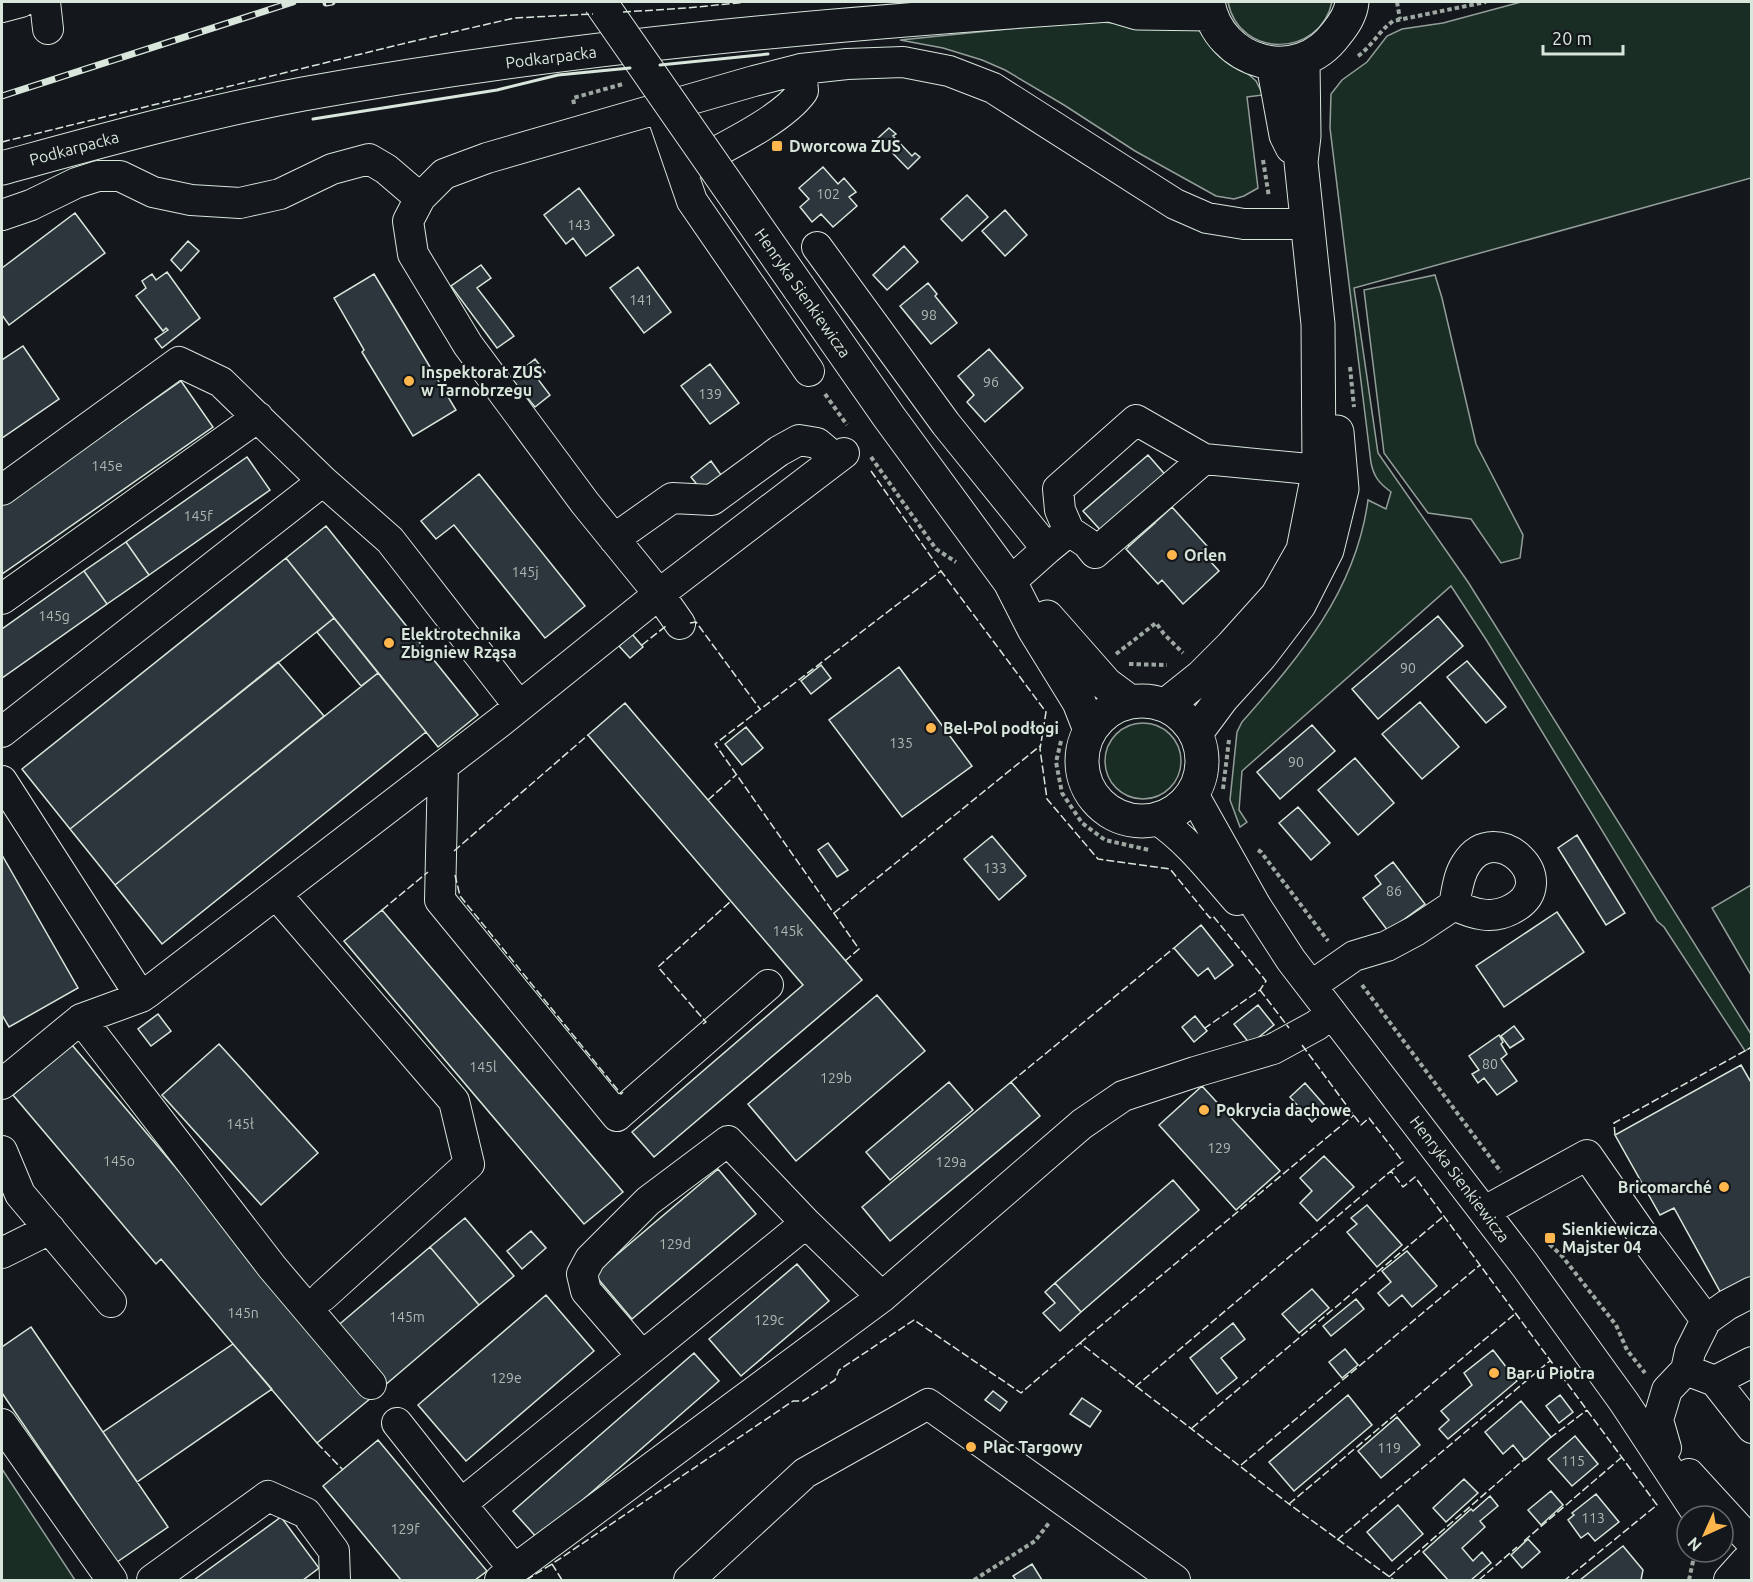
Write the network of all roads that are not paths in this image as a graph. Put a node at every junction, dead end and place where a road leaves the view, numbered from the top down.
1 (21, 2) edge
2 (600, 2) edge
3 (1114, 3) edge
4 (1359, 4) edge
5 (2, 8) edge
6 (1209, 8) edge
7 (1288, 62) junction
8 (801, 69) junction
9 (660, 108) junction
10 (2, 168) edge
11 (681, 171) junction
12 (420, 198) junction
13 (2, 215) edge
14 (1291, 224) junction
15 (818, 247) dead end
16 (809, 371) road end
17 (258, 417) junction
18 (1204, 459) junction
19 (1330, 470) junction
20 (323, 481) junction
21 (2, 490) edge
22 (712, 500) junction
23 (738, 534) junction
24 (614, 539) junction
25 (1058, 540) junction
26 (1010, 582) junction
27 (659, 594) junction
28 (2, 599) edge
29 (680, 624) dead end
30 (1129, 701) junction
31 (1166, 705) junction
32 (519, 706) junction
33 (1076, 731) junction
34 (2, 732) edge
35 (1196, 733) junction
36 (443, 766) junction
37 (2, 781) edge
38 (1208, 794) junction
39 (1158, 820) junction
40 (276, 894) junction
41 (1454, 905) dead end
42 (1291, 960) junction
43 (768, 985) dead end
44 (1311, 986) junction
45 (141, 998) junction
46 (1331, 1012) junction
47 (81, 1019) junction
48 (2, 1084) edge
49 (2, 1150) edge
50 (1497, 1204) junction
51 (806, 1222) junction
52 (50, 1230) junction
53 (2, 1253) edge
54 (1752, 1292) edge
55 (323, 1296) dead end
56 (882, 1297) junction
57 (111, 1302) dead end
58 (1706, 1320) junction
59 (642, 1356) junction
60 (1752, 1362) edge
61 (1715, 1381) junction
62 (1674, 1383) junction
63 (371, 1384) dead end
64 (1624, 1402) junction
65 (397, 1423) dead end
66 (2, 1424) edge
67 (1752, 1428) edge
68 (1666, 1448) junction
69 (461, 1504) junction
70 (1691, 1504) edge
71 (1752, 1543) edge
72 (507, 1575) edge
73 (112, 1581) edge
74 (152, 1581) edge
75 (335, 1581) edge
76 (689, 1581) edge
77 (1175, 1581) edge

1 - 5 street
2 - 26 main road, Henryka Sienkiewicza, bridge
3 - 6 main road, Podkarpacka
3 - 10 main road, Podkarpacka
4 - 7 main road
6 - 7 main road
7 - 14 main road
8 - 9 street
8 - 11 street
8 - 14 street
9 - 11 street
9 - 12 street
11 - 16 street
12 - 13 street
12 - 24 street
14 - 19 main road
15 - 25 street
17 - 20 street
17 - 21 street
17 - 28 street
18 - 19 street
18 - 25 street
18 - 25 street
19 - 31 main road
19 - 35 main road
20 - 32 street
20 - 34 street
22 - 23 street
22 - 23 street
22 - 24 street
23 - 27 street
24 - 27 street
25 - 26 street
26 - 30 main road, Henryka Sienkiewicza
26 - 33 main road, Henryka Sienkiewicza
27 - 29 street
27 - 32 street
30 - 31 main road
30 - 33 main road
31 - 35 main road
32 - 36 street
33 - 39 main road
35 - 38 main road
36 - 40 street
36 - 43 street
37 - 45 street
38 - 39 main road
38 - 42 street, Henryka Sienkiewicza
39 - 42 street, Henryka Sienkiewicza
40 - 45 street
40 - 55 street
41 - 44 street
42 - 44 street, Henryka Sienkiewicza
44 - 46 street, Henryka Sienkiewicza
45 - 47 street
46 - 50 street, Henryka Sienkiewicza
46 - 56 street
47 - 48 street
47 - 63 street
49 - 52 street
50 - 58 street
50 - 64 street, Henryka Sienkiewicza
51 - 56 street
51 - 59 street
51 - 59 street
52 - 53 street
52 - 57 street
54 - 58 street
56 - 72 street
58 - 62 street
59 - 69 street
60 - 61 street
61 - 62 street
61 - 67 street
62 - 68 street
64 - 68 street, Henryka Sienkiewicza
64 - 70 street, Henryka Sienkiewicza
65 - 69 street
66 - 73 street
68 - 71 street, Henryka Sienkiewicza
69 - 72 street
74 - 75 street
76 - 77 street

